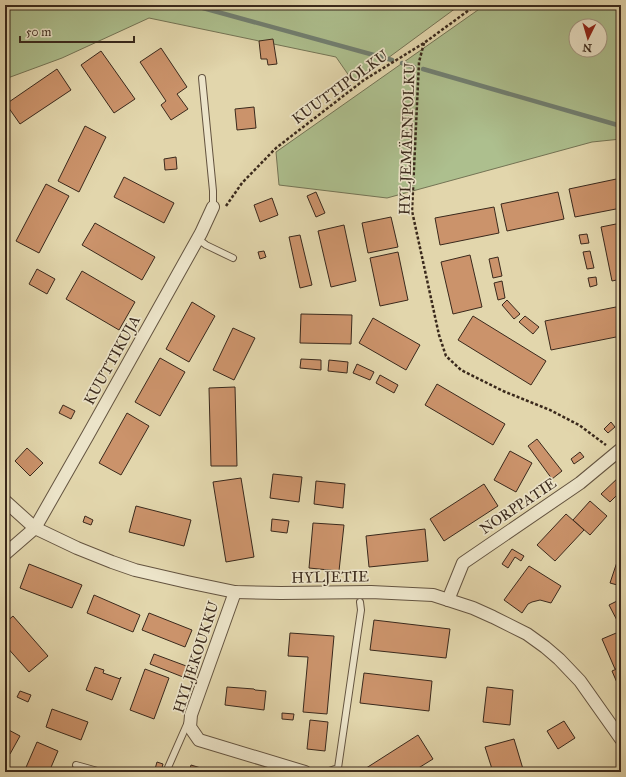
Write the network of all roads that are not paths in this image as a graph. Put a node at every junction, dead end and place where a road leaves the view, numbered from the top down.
1 (202, 78) dead end
2 (213, 207) joint
3 (198, 239) junction
4 (233, 258) dead end
5 (618, 449) edge
6 (5, 501) edge
7 (35, 528) junction
8 (5, 554) edge
9 (235, 592) junction
10 (448, 600) junction
11 (360, 602) dead end
12 (191, 715) junction
13 (621, 739) edge
14 (76, 765) dead end
15 (101, 772) edge
16 (166, 772) edge
17 (305, 772) edge
18 (326, 772) edge

1 - 2 lane
2 - 3 street, KUUTTIKUJA
3 - 4 lane
3 - 7 street, KUUTTIKUJA
5 - 10 street, NORPPATIE
6 - 7 street, HYLJETIE
7 - 8 street, KUUTTIKUJA
7 - 9 street, HYLJETIE
9 - 10 street, HYLJETIE
9 - 12 street, HYLJEKOUKKU
10 - 13 street, HYLJETIE
11 - 18 lane
12 - 16 lane
12 - 17 street, HYLJEKOUKKU
14 - 15 lane

